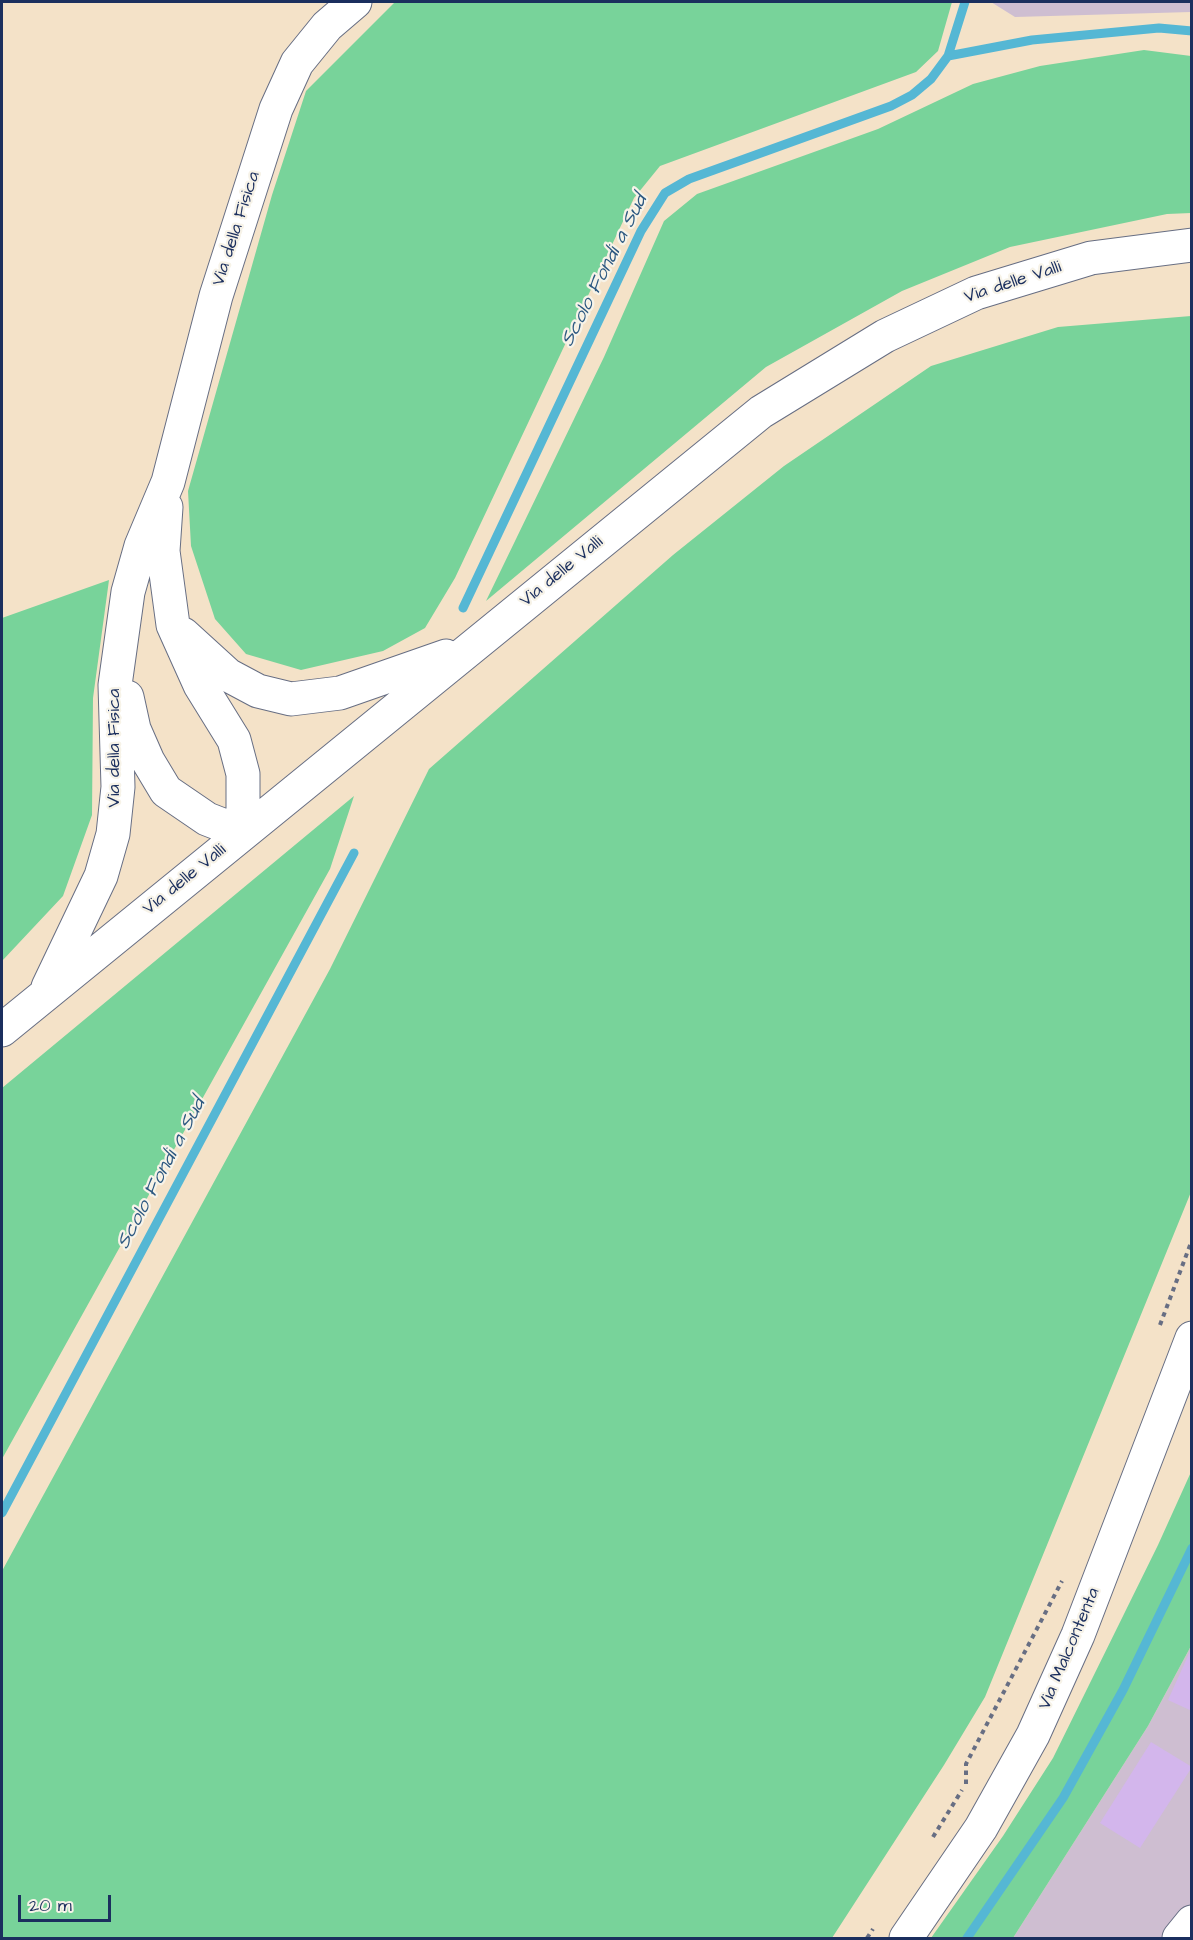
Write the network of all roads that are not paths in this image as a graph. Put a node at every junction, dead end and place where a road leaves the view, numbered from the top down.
1 (345, 5) edge
2 (1191, 245) edge
3 (168, 482) junction
4 (173, 625) junction
5 (122, 631) junction
6 (467, 649) junction
7 (243, 833) junction
8 (44, 994) junction
9 (2, 1030) edge
10 (1191, 1338) edge
11 (1191, 1922) edge
12 (906, 1938) edge
13 (1179, 1938) edge

1 - 3 street, Via della Fisica
2 - 6 street, Via delle Valli
3 - 4 street, Via della Fisica
3 - 5 street, Via della Fisica
4 - 6 street
4 - 7 street, Via della Fisica
5 - 7 street, Via della Fisica
5 - 8 street, Via della Fisica
6 - 7 street, Via delle Valli
7 - 8 street, Via delle Valli
8 - 9 street, Via delle Valli
10 - 12 street, Via Malcontenta
11 - 13 street

